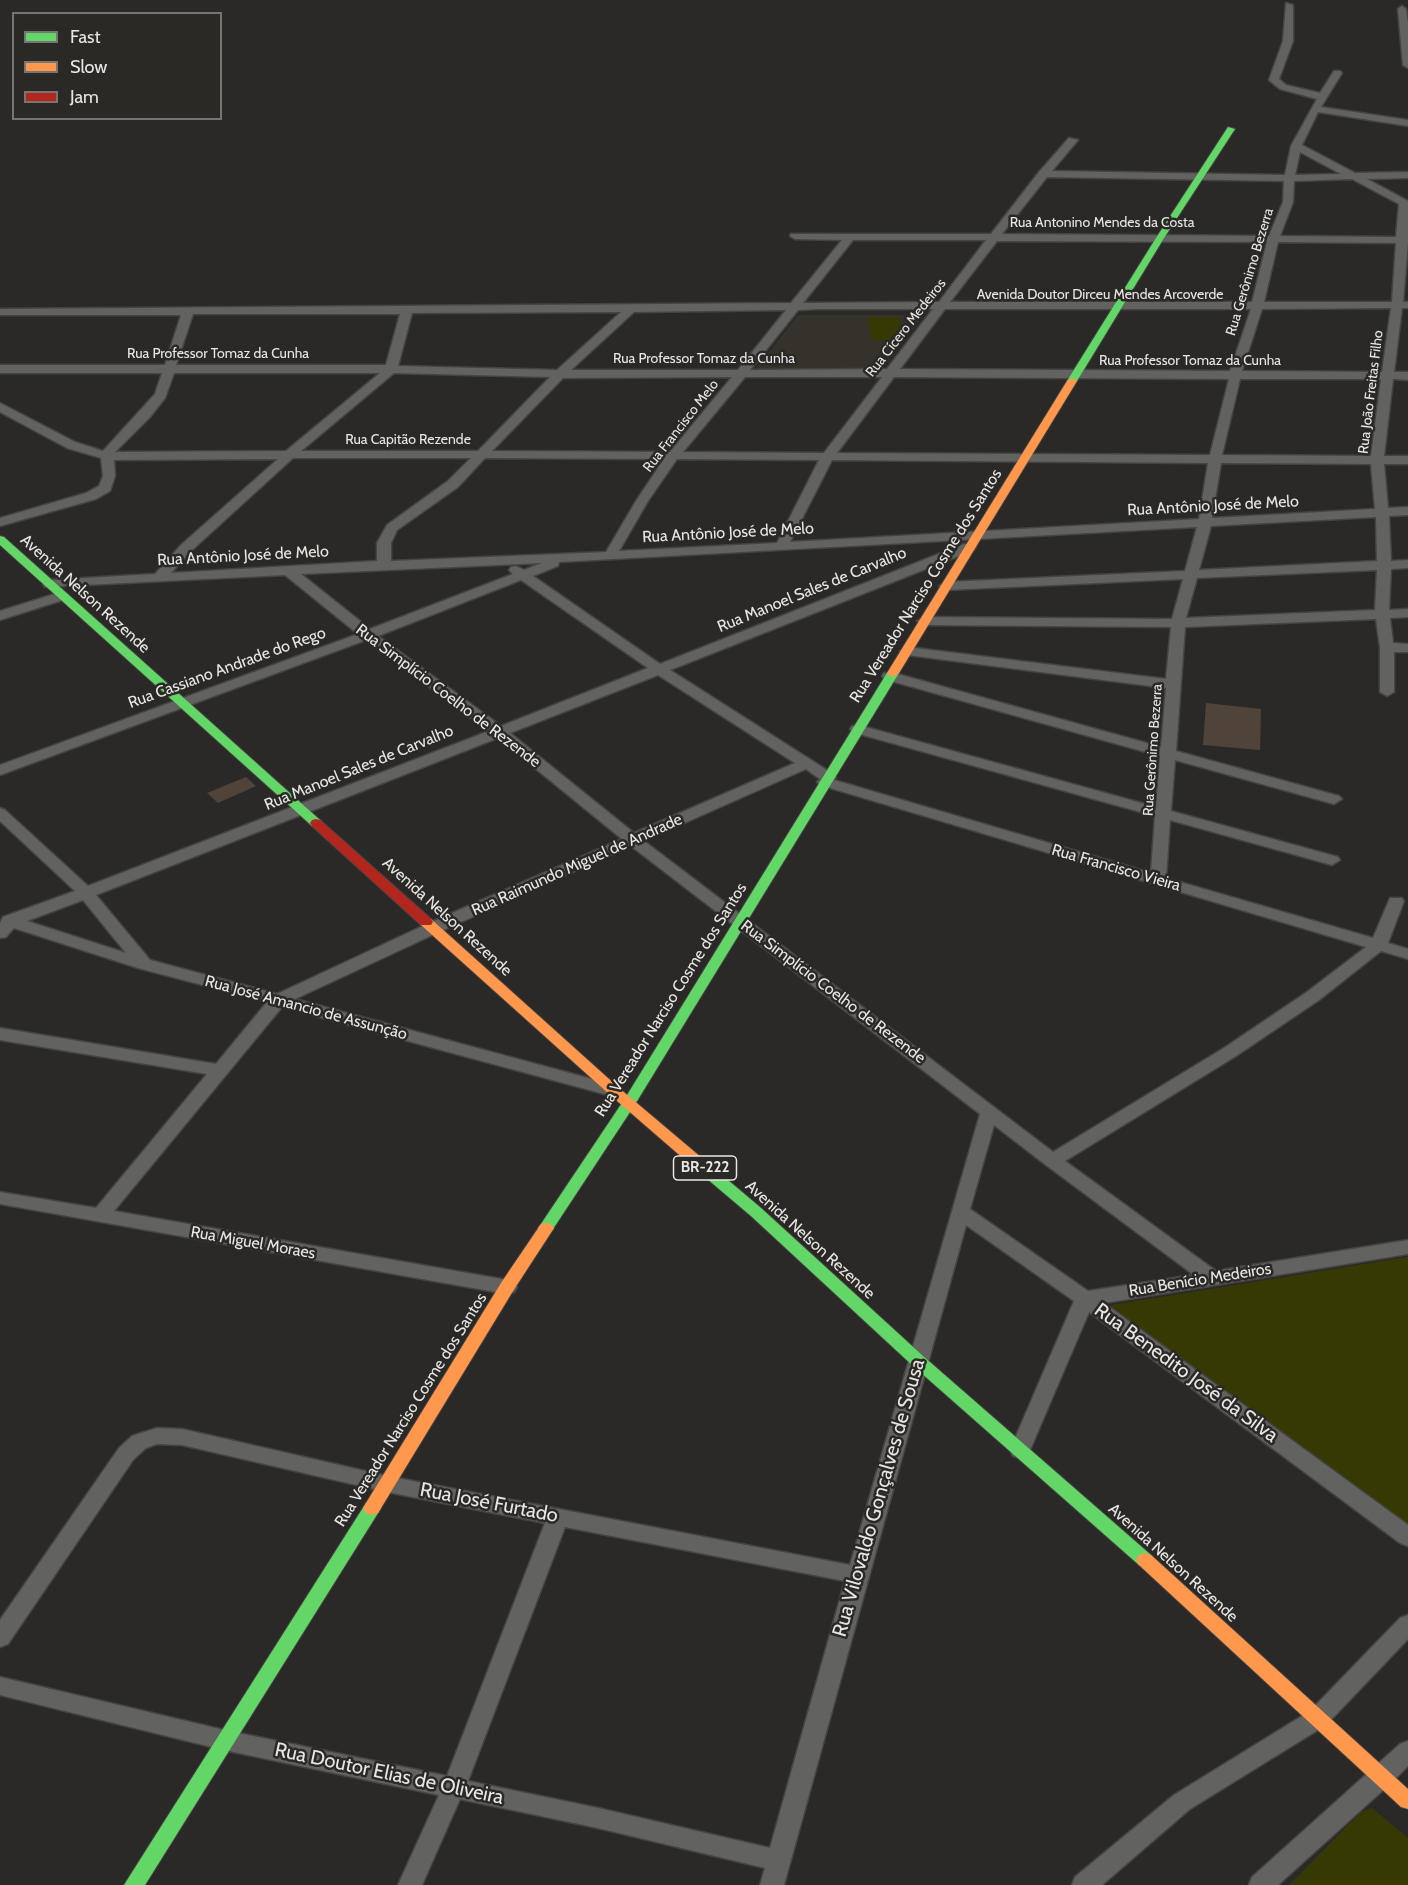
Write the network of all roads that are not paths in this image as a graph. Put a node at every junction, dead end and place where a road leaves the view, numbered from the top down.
1 (1289, 5) dead end
2 (1402, 9) dead end
3 (1408, 65) edge
4 (1337, 73) dead end
5 (1318, 103) junction
6 (1408, 123) edge
7 (1231, 129) dead end
8 (1073, 140) dead end
9 (1296, 146) junction
10 (1043, 174) junction
11 (1408, 175) edge
12 (1354, 177) junction
13 (1198, 178) junction
14 (1289, 178) junction
15 (1406, 205) edge
16 (795, 236) dead end
17 (850, 236) junction
18 (994, 237) junction
19 (1160, 238) junction
20 (1273, 239) junction
21 (1406, 240) edge
22 (1257, 307) junction
23 (793, 308) junction
24 (940, 308) junction
25 (1117, 308) junction
26 (1403, 308) edge
27 (631, 309) junction
28 (407, 310) junction
29 (188, 311) junction
30 (0, 312) edge
31 (171, 368) junction
32 (0, 369) edge
33 (391, 369) junction
34 (890, 373) junction
35 (560, 374) junction
36 (741, 374) junction
37 (1076, 375) junction
38 (1235, 376) junction
39 (1386, 376) junction
40 (1408, 376) edge
41 (0, 407) edge
42 (289, 455) junction
43 (483, 455) junction
44 (107, 456) junction
45 (673, 456) junction
46 (827, 457) junction
47 (1025, 459) junction
48 (1215, 459) junction
49 (1377, 460) junction
50 (1408, 460) edge
51 (1408, 512) edge
52 (1382, 513) junction
53 (0, 522) edge
54 (1205, 523) junction
55 (0, 539) edge
56 (973, 541) junction
57 (781, 547) junction
58 (609, 556) junction
59 (565, 558) junction
60 (504, 559) junction
61 (384, 564) junction
62 (1408, 564) edge
63 (1384, 565) junction
64 (288, 570) junction
65 (1191, 573) junction
66 (520, 575) junction
67 (160, 577) junction
68 (50, 584) junction
69 (946, 586) junction
70 (61, 596) junction
71 (1408, 613) edge
72 (1382, 614) junction
73 (0, 616) edge
74 (924, 621) junction
75 (1178, 623) junction
76 (368, 635) junction
77 (1387, 647) junction
78 (1408, 648) edge
79 (907, 651) junction
80 (660, 670) junction
81 (889, 676) junction
82 (1172, 684) junction
83 (1387, 692) dead end
84 (182, 704) junction
85 (857, 729) junction
86 (498, 731) junction
87 (1168, 753) junction
88 (805, 764) junction
89 (0, 770) edge
90 (826, 779) junction
91 (1334, 799) dead end
92 (302, 810) junction
93 (0, 813) edge
94 (1164, 813) junction
95 (633, 840) junction
96 (1332, 860) dead end
97 (1158, 880) junction
98 (87, 894) junction
99 (1396, 901) dead end
100 (739, 921) junction
101 (4, 924) edge
102 (434, 928) junction
103 (1379, 945) junction
104 (1408, 954) edge
105 (144, 964) junction
106 (277, 1001) junction
107 (0, 1034) edge
108 (219, 1070) junction
109 (614, 1090) junction
110 (629, 1102) junction
111 (989, 1112) junction
112 (1053, 1161) junction
113 (0, 1198) edge
114 (961, 1212) junction
115 (99, 1216) junction
116 (1408, 1247) edge
117 (1212, 1278) junction
118 (507, 1287) junction
119 (1084, 1299) junction
120 (917, 1360) junction
121 (1020, 1450) junction
122 (387, 1484) junction
123 (558, 1517) junction
124 (1408, 1537) edge
125 (857, 1575) junction
126 (1408, 1624) edge
127 (0, 1638) edge
128 (0, 1686) edge
129 (1318, 1718) junction
130 (224, 1740) junction
131 (1408, 1751) edge
132 (1383, 1776) junction
133 (454, 1787) junction
134 (1408, 1801) edge
135 (778, 1861) junction
136 (134, 1885) edge
137 (410, 1885) edge
138 (772, 1885) edge
139 (1084, 1885) edge
140 (1261, 1885) edge

1 - 5 street
2 - 3 street
4 - 5 street, Rua Gerônimo Bezerra
5 - 6 street
5 - 9 street, Rua Gerônimo Bezerra
7 - 13 street, Rua Vereador Narciso Cosme dos Santos
8 - 10 street, Rua Cícero Medeiros
9 - 12 street
9 - 14 street, Rua Gerônimo Bezerra
10 - 13 street
10 - 18 street, Rua Cícero Medeiros
11 - 12 street
12 - 14 street
12 - 15 street
13 - 14 street
13 - 19 street, Rua Vereador Narciso Cosme dos Santos
14 - 20 street, Rua Gerônimo Bezerra
15 - 21 street, Rua João Freitas Filho
16 - 17 street, Rua Antonino Mendes da Costa
17 - 18 street, Rua Antonino Mendes da Costa
17 - 23 street, Rua Francisco Melo
18 - 19 street, Rua Antonino Mendes da Costa
18 - 24 street, Rua Cícero Medeiros
19 - 20 street, Rua Antonino Mendes da Costa
19 - 25 street, Rua Vereador Narciso Cosme dos Santos
20 - 21 street, Rua Antonino Mendes da Costa
20 - 22 street, Rua Gerônimo Bezerra
21 - 26 street, Rua João Freitas Filho
22 - 25 street, Avenida Doutor Dirceu Mendes Arcoverde
22 - 26 street, Avenida Doutor Dirceu Mendes Arcoverde
22 - 38 street, Rua Gerônimo Bezerra
23 - 24 street, Avenida Doutor Dirceu Mendes Arcoverde
23 - 27 street, Avenida Doutor Dirceu Mendes Arcoverde
23 - 36 street, Rua Francisco Melo
24 - 25 street, Avenida Doutor Dirceu Mendes Arcoverde
24 - 34 street, Rua Cícero Medeiros
25 - 37 street, Rua Vereador Narciso Cosme dos Santos
26 - 39 street, Rua João Freitas Filho
27 - 28 street, Avenida Doutor Dirceu Mendes Arcoverde
27 - 35 street
28 - 29 street, Avenida Doutor Dirceu Mendes Arcoverde
28 - 33 street
29 - 30 street, Avenida Doutor Dirceu Mendes Arcoverde
29 - 31 street
31 - 32 street, Rua Professor Tomaz da Cunha
31 - 33 street, Rua Professor Tomaz da Cunha
31 - 44 street
33 - 35 street, Rua Professor Tomaz da Cunha
33 - 42 street
34 - 36 street, Rua Professor Tomaz da Cunha
34 - 37 street, Rua Professor Tomaz da Cunha
34 - 46 street, Rua Cícero Medeiros
35 - 36 street, Rua Professor Tomaz da Cunha
35 - 43 street
36 - 45 street, Rua Francisco Melo
37 - 38 street, Rua Professor Tomaz da Cunha
37 - 47 street, Rua Vereador Narciso Cosme dos Santos
38 - 39 street, Rua Professor Tomaz da Cunha
38 - 48 street, Rua Gerônimo Bezerra
39 - 40 street, Rua Professor Tomaz da Cunha
39 - 49 street, Rua João Freitas Filho
41 - 44 street, Rua Capitão Rezende
42 - 43 street, Rua Capitão Rezende
42 - 44 street, Rua Capitão Rezende
42 - 67 street
43 - 45 street, Rua Capitão Rezende
43 - 61 street
44 - 53 street
45 - 46 street, Rua Capitão Rezende
45 - 58 street, Rua Francisco Melo
46 - 47 street, Rua Capitão Rezende
46 - 57 street, Rua Cícero Medeiros
47 - 48 street, Rua Capitão Rezende
47 - 56 street, Rua Vereador Narciso Cosme dos Santos
48 - 49 street, Rua Capitão Rezende
48 - 54 street, Rua Gerônimo Bezerra
49 - 50 street, Rua Capitão Rezende
49 - 52 street, Rua João Freitas Filho
51 - 52 street, Rua Antônio José de Melo
52 - 54 street, Rua Antônio José de Melo
52 - 63 street, Rua João Freitas Filho
54 - 56 street, Rua Antônio José de Melo
54 - 65 street, Rua Gerônimo Bezerra
55 - 68 street, Avenida Nelson Rezende / BR-222
56 - 57 street, Rua Antônio José de Melo
56 - 69 street, Rua Vereador Narciso Cosme dos Santos
56 - 80 street, Rua Manoel Sales de Carvalho
57 - 58 street, Rua Antônio José de Melo
58 - 59 street, Rua Antônio José de Melo
59 - 60 street, Rua Antônio José de Melo
59 - 66 street, Rua Cassiano Andrade do Rego
60 - 61 street, Rua Antônio José de Melo
60 - 66 street, Rua Francisco Vieira
61 - 64 street, Rua Antônio José de Melo
62 - 63 street
63 - 65 street
63 - 72 street, Rua João Freitas Filho
64 - 67 street, Rua Antônio José de Melo
64 - 76 street, Rua Simplício Coelho de Rezende
65 - 69 street
65 - 75 street, Rua Gerônimo Bezerra
66 - 76 street, Rua Cassiano Andrade do Rego
66 - 80 street, Rua Francisco Vieira
67 - 68 street, Rua Antônio José de Melo
68 - 70 street, Avenida Nelson Rezende / BR-222
69 - 74 street, Rua Vereador Narciso Cosme dos Santos
70 - 73 street
70 - 84 street, Avenida Nelson Rezende / BR-222
71 - 72 street
72 - 75 street
72 - 77 street, Rua João Freitas Filho
74 - 75 street
74 - 79 street, Rua Vereador Narciso Cosme dos Santos
75 - 82 street, Rua Gerônimo Bezerra
76 - 84 street, Rua Cassiano Andrade do Rego
76 - 86 street, Rua Simplício Coelho de Rezende
77 - 78 street
77 - 83 street, Rua João Freitas Filho
79 - 81 street, Rua Vereador Narciso Cosme dos Santos
79 - 82 street
80 - 86 street, Rua Manoel Sales de Carvalho
80 - 88 street, Rua Francisco Vieira
81 - 85 street, Rua Vereador Narciso Cosme dos Santos
81 - 87 street
82 - 87 street, Rua Gerônimo Bezerra
84 - 89 street, Rua Cassiano Andrade do Rego
84 - 92 street, Avenida Nelson Rezende / BR-222
85 - 90 street, Rua Vereador Narciso Cosme dos Santos
85 - 94 street
86 - 92 street, Rua Manoel Sales de Carvalho
86 - 95 street, Rua Simplício Coelho de Rezende
87 - 91 street
87 - 94 street, Rua Gerônimo Bezerra
88 - 90 street, Rua Francisco Vieira
88 - 95 street, Rua Raimundo Miguel de Andrade
90 - 97 street, Rua Francisco Vieira
90 - 100 street, Rua Vereador Narciso Cosme dos Santos
92 - 98 street, Rua Manoel Sales de Carvalho
92 - 102 street, Avenida Nelson Rezende / BR-222
93 - 98 street
94 - 96 street
94 - 97 street, Rua Gerônimo Bezerra
95 - 100 street, Rua Simplício Coelho de Rezende
95 - 102 street, Rua Raimundo Miguel de Andrade
97 - 103 street, Rua Francisco Vieira
98 - 101 street, Rua Manoel Sales de Carvalho
98 - 105 street
99 - 103 street
100 - 110 street, Rua Vereador Narciso Cosme dos Santos
100 - 111 street, Rua Simplício Coelho de Rezende
101 - 105 street, Rua José Amancio de Assunção
102 - 106 street, Rua Raimundo Miguel de Andrade
102 - 109 street, Avenida Nelson Rezende / BR-222
103 - 104 street, Rua Francisco Vieira
103 - 112 street
105 - 106 street, Rua José Amancio de Assunção
106 - 108 street, Rua Raimundo Miguel de Andrade
106 - 109 street, Rua José Amancio de Assunção
107 - 108 street
108 - 115 street, Rua Raimundo Miguel de Andrade
109 - 110 street, Avenida Nelson Rezende / BR-222
110 - 118 street, Rua Vereador Narciso Cosme dos Santos
110 - 120 street, Avenida Nelson Rezende / BR-222
111 - 112 street, Rua Simplício Coelho de Rezende
111 - 114 street, Rua Vilovaldo Gonçalves de Sousa
112 - 117 street, Rua Simplício Coelho de Rezende
113 - 115 street, Rua Miguel Moraes
114 - 119 street, Rua Benedito José da Silva
114 - 120 street, Rua Vilovaldo Gonçalves de Sousa
115 - 118 street, Rua Miguel Moraes
116 - 117 street, Rua Benício Medeiros
117 - 119 street, Rua Benício Medeiros
118 - 122 street, Rua Vereador Narciso Cosme dos Santos
119 - 121 street
119 - 124 street, Rua Benedito José da Silva
120 - 121 street, Avenida Nelson Rezende / BR-222
120 - 125 street, Rua Vilovaldo Gonçalves de Sousa
121 - 129 street, Avenida Nelson Rezende / BR-222
122 - 123 street, Rua José Furtado
122 - 127 street, Rua José Furtado
122 - 130 street, Rua Vereador Narciso Cosme dos Santos
123 - 125 street, Rua José Furtado
123 - 133 street
125 - 135 street, Rua Vilovaldo Gonçalves de Sousa
126 - 129 street
128 - 130 street, Rua Doutor Elias de Oliveira
129 - 132 street, Avenida Nelson Rezende / BR-222
129 - 139 street
130 - 133 street, Rua Doutor Elias de Oliveira
130 - 136 street, Rua Vereador Narciso Cosme dos Santos
131 - 132 street
132 - 134 street, Avenida Nelson Rezende / BR-222
132 - 140 street
133 - 135 street, Rua Doutor Elias de Oliveira
133 - 137 street
135 - 138 street, Rua Vilovaldo Gonçalves de Sousa

